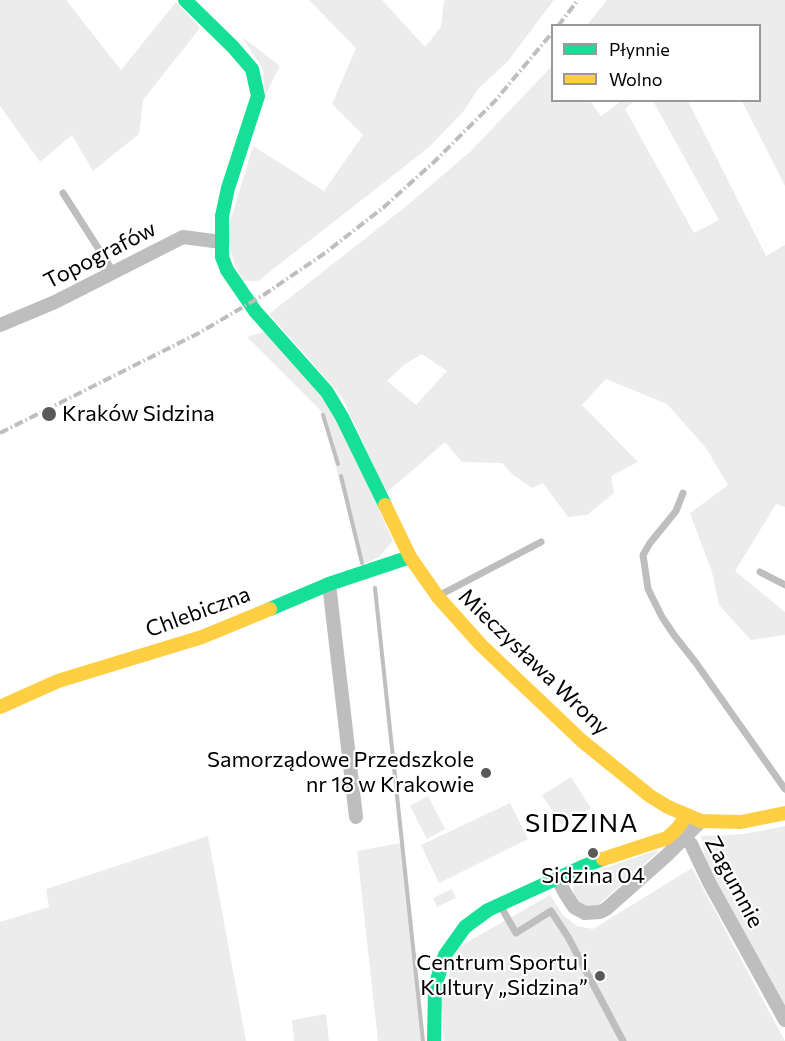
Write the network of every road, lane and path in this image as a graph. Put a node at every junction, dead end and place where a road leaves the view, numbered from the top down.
1 (185, 0) edge
2 (63, 194) dead end
3 (221, 242) junction
4 (114, 273) junction
5 (0, 325) edge
6 (683, 493) dead end
7 (541, 542) dead end
8 (410, 557) junction
9 (760, 572) dead end
10 (329, 584) junction
11 (785, 585) edge
12 (438, 597) junction
13 (0, 707) edge
14 (785, 789) edge
15 (785, 813) edge
16 (687, 815) junction
17 (356, 817) dead end
18 (701, 821) junction
19 (682, 833) junction
20 (557, 878) junction
21 (500, 905) junction
22 (785, 1020) edge
23 (434, 1041) edge
24 (623, 1041) edge

1 - 3 street, Mieczysława Wrony
2 - 4 lane
3 - 4 street, Topografów
3 - 8 street, Mieczysława Wrony
4 - 5 street, Topografów
6 - 14 lane
7 - 12 lane
8 - 10 street, Chlebiczna
8 - 12 street, Mieczysława Wrony
9 - 11 lane
10 - 13 street, Chlebiczna
10 - 17 street
12 - 16 street, Mieczysława Wrony
15 - 18 street, Mieczysława Wrony
16 - 18 street, Mieczysława Wrony
16 - 19 street
18 - 19 street
19 - 20 street
19 - 20 street
19 - 22 street, Zagumnie
20 - 21 street
21 - 23 street
21 - 24 lane

